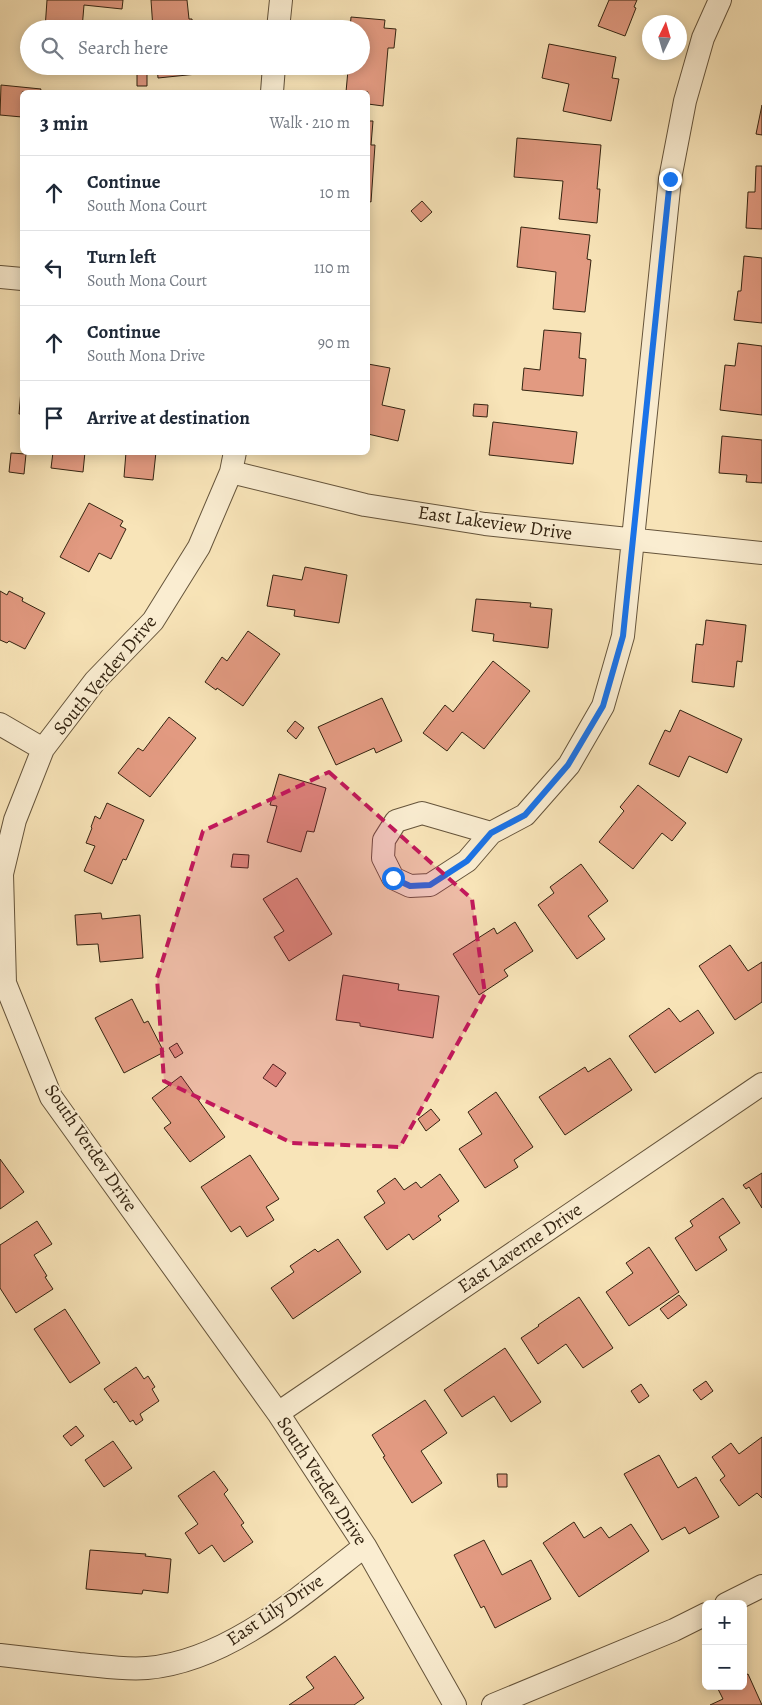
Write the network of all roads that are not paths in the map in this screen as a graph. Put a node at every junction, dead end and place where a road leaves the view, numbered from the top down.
1 (280, 0) edge
2 (720, 0) edge
3 (279, 20) edge
4 (273, 75) edge
5 (272, 90) edge
6 (0, 277) edge
7 (20, 279) edge
8 (233, 462) edge
9 (633, 541) junction
10 (762, 553) edge
11 (0, 724) edge
12 (43, 749) junction
13 (491, 833) dead end
14 (762, 1084) edge
15 (278, 1413) junction
16 (365, 1546) junction
17 (762, 1586) edge
18 (734, 1600) edge
19 (702, 1616) edge
20 (0, 1655) edge
21 (455, 1705) edge
22 (493, 1705) edge

1 - 3 street
2 - 9 street
4 - 5 street
6 - 7 street
8 - 9 street, East Lakeview Drive
8 - 12 street, South Verdev Drive
9 - 10 street, East Lakeview Drive
9 - 13 street
11 - 12 street
12 - 15 street, South Verdev Drive
14 - 15 street, East Laverne Drive
15 - 16 street, South Verdev Drive
16 - 20 street, East Lily Drive
16 - 21 street, South Verdev Drive
17 - 18 street
19 - 22 street

